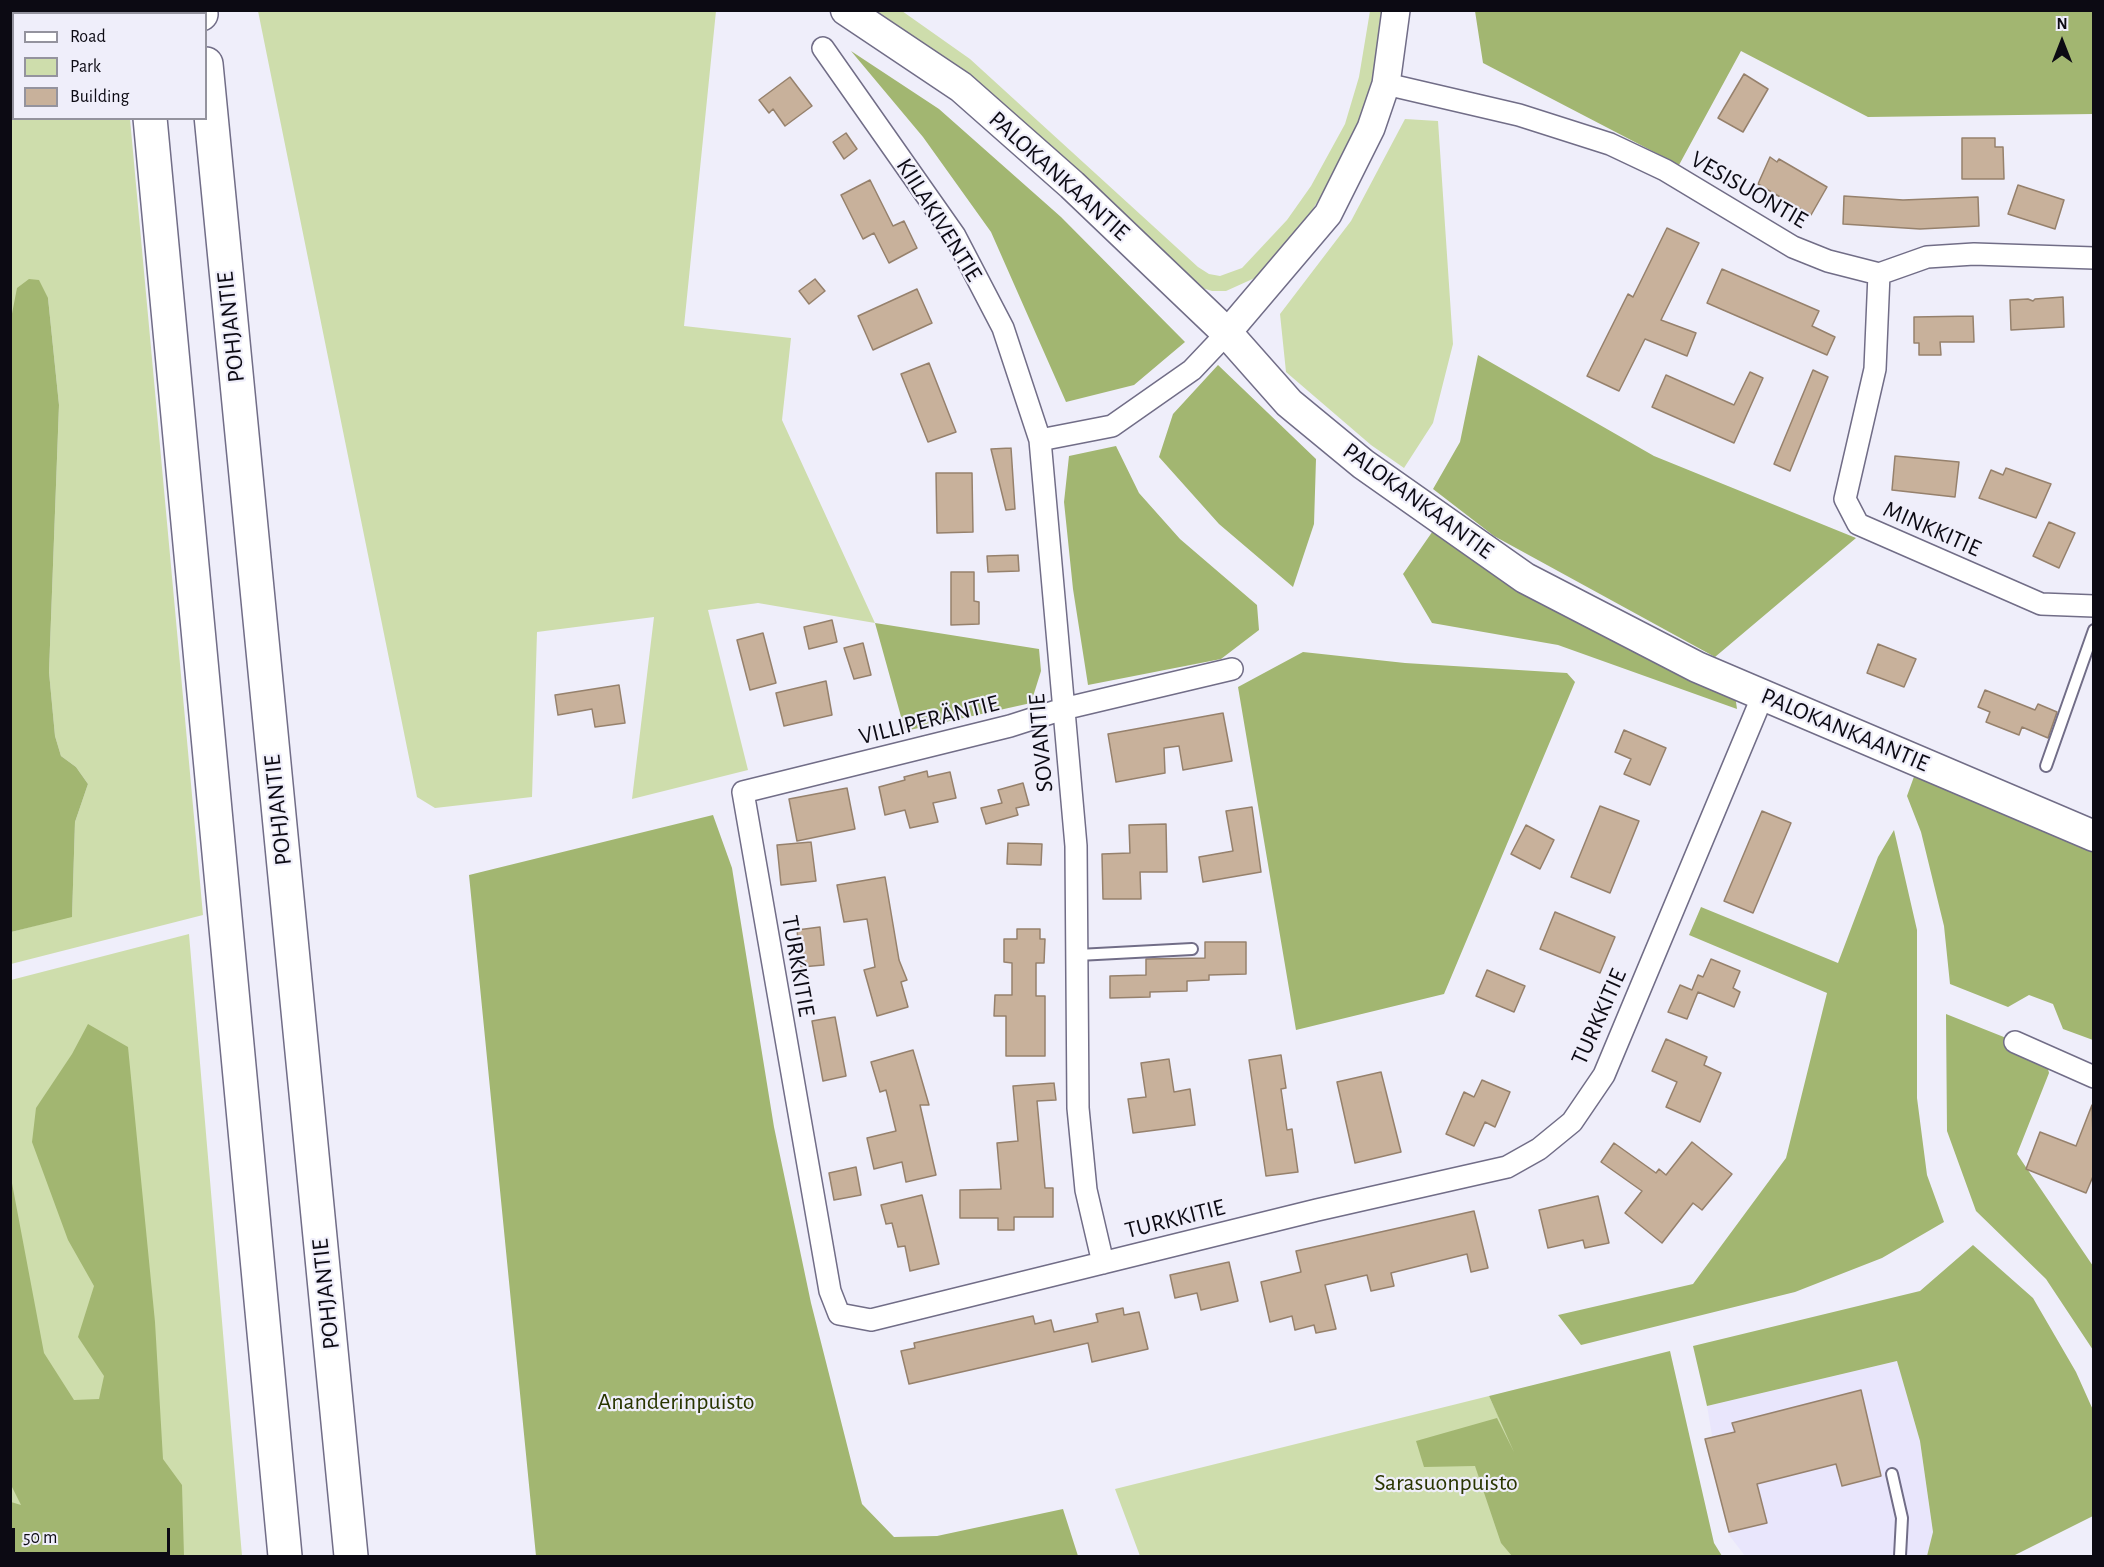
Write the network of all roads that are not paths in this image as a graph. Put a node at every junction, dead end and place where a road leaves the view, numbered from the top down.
1 (846, 10) edge
2 (1396, 10) edge
3 (823, 48) dead end
4 (207, 74) edge
5 (1386, 84) junction
6 (150, 120) edge
7 (2094, 258) edge
8 (1879, 274) junction
9 (1227, 333) junction
10 (1040, 440) junction
11 (2094, 606) edge
12 (2094, 630) edge
13 (1232, 669) dead end
14 (1763, 695) junction
15 (1063, 709) junction
16 (2046, 766) dead end
17 (743, 792) joint
18 (2094, 836) edge
19 (1192, 949) dead end
20 (1078, 955) junction
21 (2014, 1042) dead end
22 (2094, 1077) edge
23 (1103, 1263) junction
24 (1892, 1474) dead end
25 (285, 1557) edge
26 (351, 1557) edge
27 (1900, 1557) edge

1 - 9 main road, PALOKANKAANTIE
2 - 5 street
3 - 10 street, KIILAKIVENTIE
4 - 26 highway, POHJANTIE
5 - 8 street, VESISUONTIE
5 - 9 street
6 - 25 highway
7 - 8 street
8 - 11 street, MINKKITIE
9 - 10 street
9 - 14 main road, PALOKANKAANTIE
10 - 15 street, SOVANTIE
12 - 16 lane
13 - 15 street, VILLIPERÄNTIE
14 - 18 main road, PALOKANKAANTIE
14 - 23 street, TURKKITIE
15 - 17 street, VILLIPERÄNTIE
15 - 20 street, SOVANTIE
17 - 23 street, TURKKITIE
19 - 20 lane
20 - 23 street, SOVANTIE
21 - 22 street
24 - 27 lane

